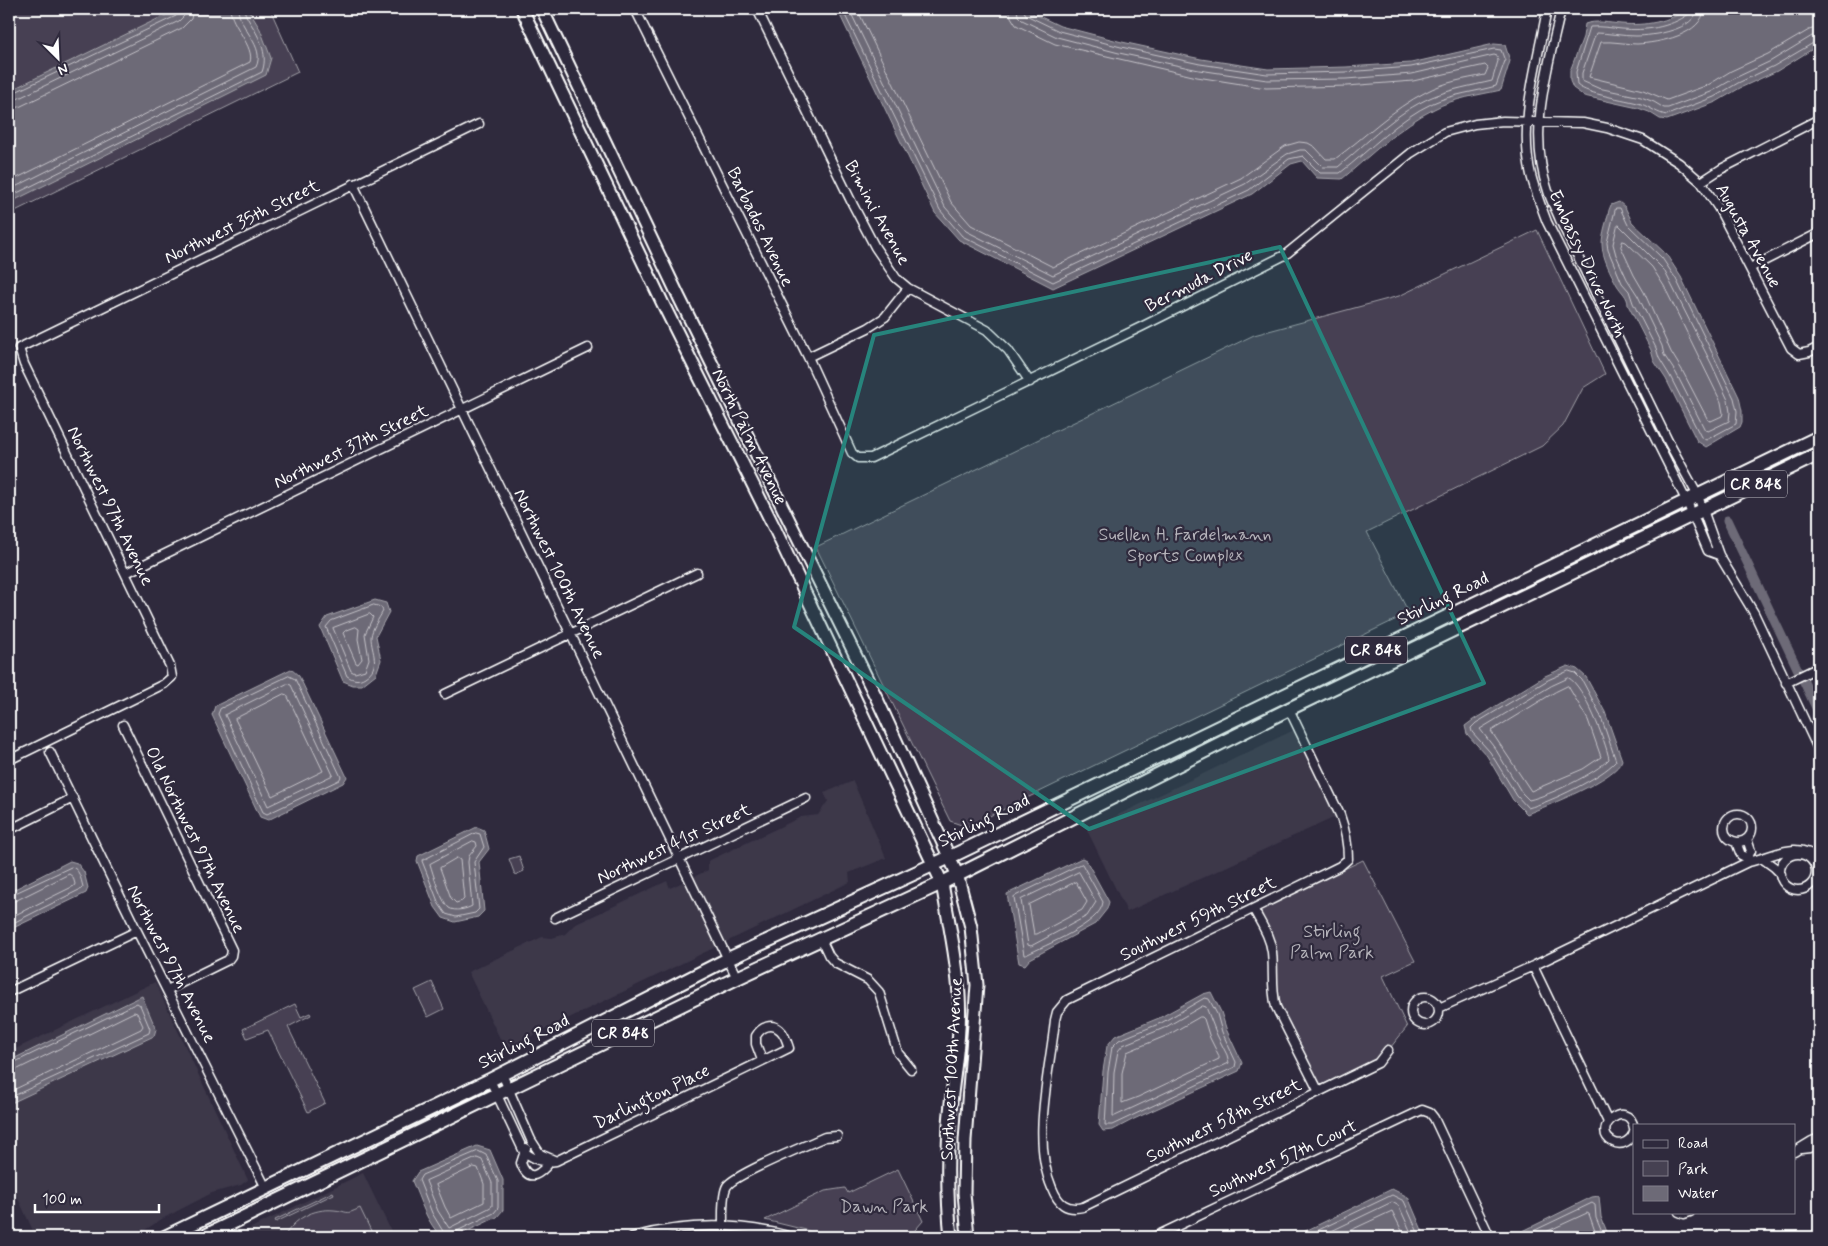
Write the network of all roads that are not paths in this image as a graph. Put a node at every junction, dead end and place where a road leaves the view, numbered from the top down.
1 (522, 9) edge
2 (542, 9) edge
3 (635, 9) edge
4 (757, 9) edge
5 (1547, 9) edge
6 (1561, 9) edge
7 (1819, 119) edge
8 (1528, 121) junction
9 (1539, 122) junction
10 (479, 124) dead end
11 (1701, 182) junction
12 (353, 184) junction
13 (1819, 233) edge
14 (1750, 268) junction
15 (908, 288) junction
16 (18, 348) joint
17 (588, 348) dead end
18 (1819, 348) edge
19 (808, 358) junction
20 (719, 378) junction
21 (1030, 382) junction
22 (704, 386) junction
23 (462, 410) junction
24 (1819, 437) edge
25 (1819, 454) edge
26 (858, 458) joint
27 (1693, 499) junction
28 (1697, 512) junction
29 (126, 573) junction
30 (697, 573) dead end
31 (571, 634) junction
32 (1819, 668) edge
33 (1786, 683) junction
34 (445, 694) dead end
35 (1289, 709) junction
36 (123, 725) dead end
37 (1819, 751) edge
38 (50, 752) dead end
39 (9, 760) edge
40 (73, 798) junction
41 (806, 798) dead end
42 (9, 830) edge
43 (1747, 839) junction
44 (1736, 842) junction
45 (950, 857) junction
46 (679, 858) junction
47 (1763, 859) junction
48 (1747, 860) junction
49 (1783, 863) junction
50 (934, 864) junction
51 (1817, 870) edge
52 (957, 874) junction
53 (1780, 874) junction
54 (942, 883) junction
55 (1254, 910) junction
56 (555, 918) dead end
57 (137, 932) junction
58 (821, 939) junction
59 (728, 959) junction
60 (1533, 966) junction
61 (737, 978) junction
62 (167, 990) junction
63 (9, 992) edge
64 (1439, 1008) dead end
65 (1388, 1050) dead end
66 (762, 1060) junction
67 (911, 1069) dead end
68 (502, 1074) junction
69 (490, 1080) junction
70 (508, 1089) junction
71 (1319, 1092) junction
72 (496, 1094) junction
73 (521, 1118) junction
74 (1608, 1122) junction
75 (1633, 1126) edge
76 (514, 1130) junction
77 (1633, 1132) edge
78 (837, 1136) dead end
79 (1819, 1138) edge
80 (531, 1140) junction
81 (358, 1143) junction
82 (1819, 1144) edge
83 (1798, 1151) edge
84 (524, 1152) junction
85 (366, 1158) junction
86 (554, 1161) junction
87 (266, 1188) junction
88 (1068, 1208) joint
89 (723, 1225) junction
90 (165, 1237) edge
91 (203, 1237) edge
92 (632, 1237) edge
93 (792, 1237) edge
94 (951, 1237) edge
95 (968, 1237) edge
96 (1154, 1237) edge
97 (1490, 1237) edge

1 - 22 main road, North Palm Avenue
2 - 20 main road, North Palm Avenue
3 - 19 street, Barbados Avenue
4 - 15 street, Bimini Avenue
5 - 8 street, Embassy Drive North
6 - 9 street, Embassy Drive North
7 - 11 street
8 - 9 street, Bermuda Drive
8 - 21 street, Bermuda Drive
8 - 27 street, Embassy Drive North
9 - 11 street, Augusta Avenue
9 - 27 street, Embassy Drive North
10 - 12 street, Northwest 35th Street
11 - 14 street, Augusta Avenue
12 - 16 street, Northwest 35th Street
12 - 23 street, Northwest 100th Avenue
13 - 14 street
14 - 18 street, Augusta Avenue
15 - 19 street
15 - 21 street, Bimini Avenue
16 - 29 street, Northwest 97th Avenue
17 - 23 street, Northwest 37th Street
19 - 26 street, Barbados Avenue
20 - 22 main road
20 - 45 main road, North Palm Avenue
21 - 26 street, Bermuda Drive
22 - 50 main road, North Palm Avenue
23 - 29 street, Northwest 37th Street
23 - 31 street, Northwest 100th Avenue
24 - 27 main road, Stirling Road / CR 848
25 - 28 main road, Stirling Road / CR 848
27 - 28 street, Embassy Drive North
27 - 28 street
27 - 45 main road, Stirling Road / CR 848
28 - 33 street
28 - 35 main road, Stirling Road / CR 848
29 - 39 street, Northwest 97th Avenue
30 - 31 street
31 - 34 street
31 - 46 street, Northwest 100th Avenue
32 - 33 street
33 - 37 street
35 - 52 main road, Stirling Road / CR 848
35 - 55 street, Southwest 59th Street
36 - 62 street, Old Northwest 97th Avenue
38 - 40 street, Northwest 97th Avenue
40 - 42 street
40 - 57 street, Northwest 97th Avenue
41 - 46 street, Northwest 41st Street
43 - 44 street
43 - 44 street
43 - 48 street
44 - 48 street
45 - 50 main road, Stirling Road / CR 848
45 - 52 main road, North Palm Avenue
46 - 56 street, Northwest 41st Street
46 - 59 street, Northwest 100th Avenue
47 - 48 street
47 - 49 street
47 - 51 street
47 - 53 street
48 - 60 street
49 - 51 street
49 - 53 street
50 - 54 main road, North Palm Avenue
50 - 59 main road, Stirling Road / CR 848
51 - 53 street
52 - 54 main road, Stirling Road / CR 848
52 - 95 main road, Southwest 100th Avenue
54 - 58 main road, Stirling Road / CR 848
54 - 94 main road, Southwest 100th Avenue
55 - 71 street
55 - 88 street, Southwest 59th Street
57 - 62 street, Northwest 97th Avenue
57 - 63 street
58 - 61 main road, Stirling Road / CR 848
58 - 67 street
59 - 61 street, Northwest 100th Avenue
59 - 68 main road, Stirling Road / CR 848
60 - 64 street
60 - 74 street
61 - 70 main road, Stirling Road / CR 848
62 - 87 street, Northwest 97th Avenue
65 - 71 street, Southwest 58th Street
66 - 66 street, Darlington Place
66 - 86 street, Darlington Place
68 - 69 main road, Stirling Road / CR 848
68 - 70 street
69 - 72 street
69 - 81 main road, Stirling Road / CR 848
70 - 72 main road, Stirling Road / CR 848
70 - 73 street
71 - 88 street, Southwest 58th Street
72 - 76 street
72 - 85 main road, Stirling Road / CR 848
73 - 76 street
73 - 80 street
74 - 75 street
74 - 77 street
76 - 84 street
78 - 89 street
79 - 83 street
80 - 84 street
80 - 86 street
81 - 85 main road
81 - 87 main road, Stirling Road / CR 848
82 - 83 street
84 - 86 street
84 - 86 street, Darlington Place
85 - 91 main road, Stirling Road / CR 848
87 - 90 main road, Stirling Road / CR 848
89 - 92 street
89 - 93 street
96 - 97 street, Southwest 57th Court

